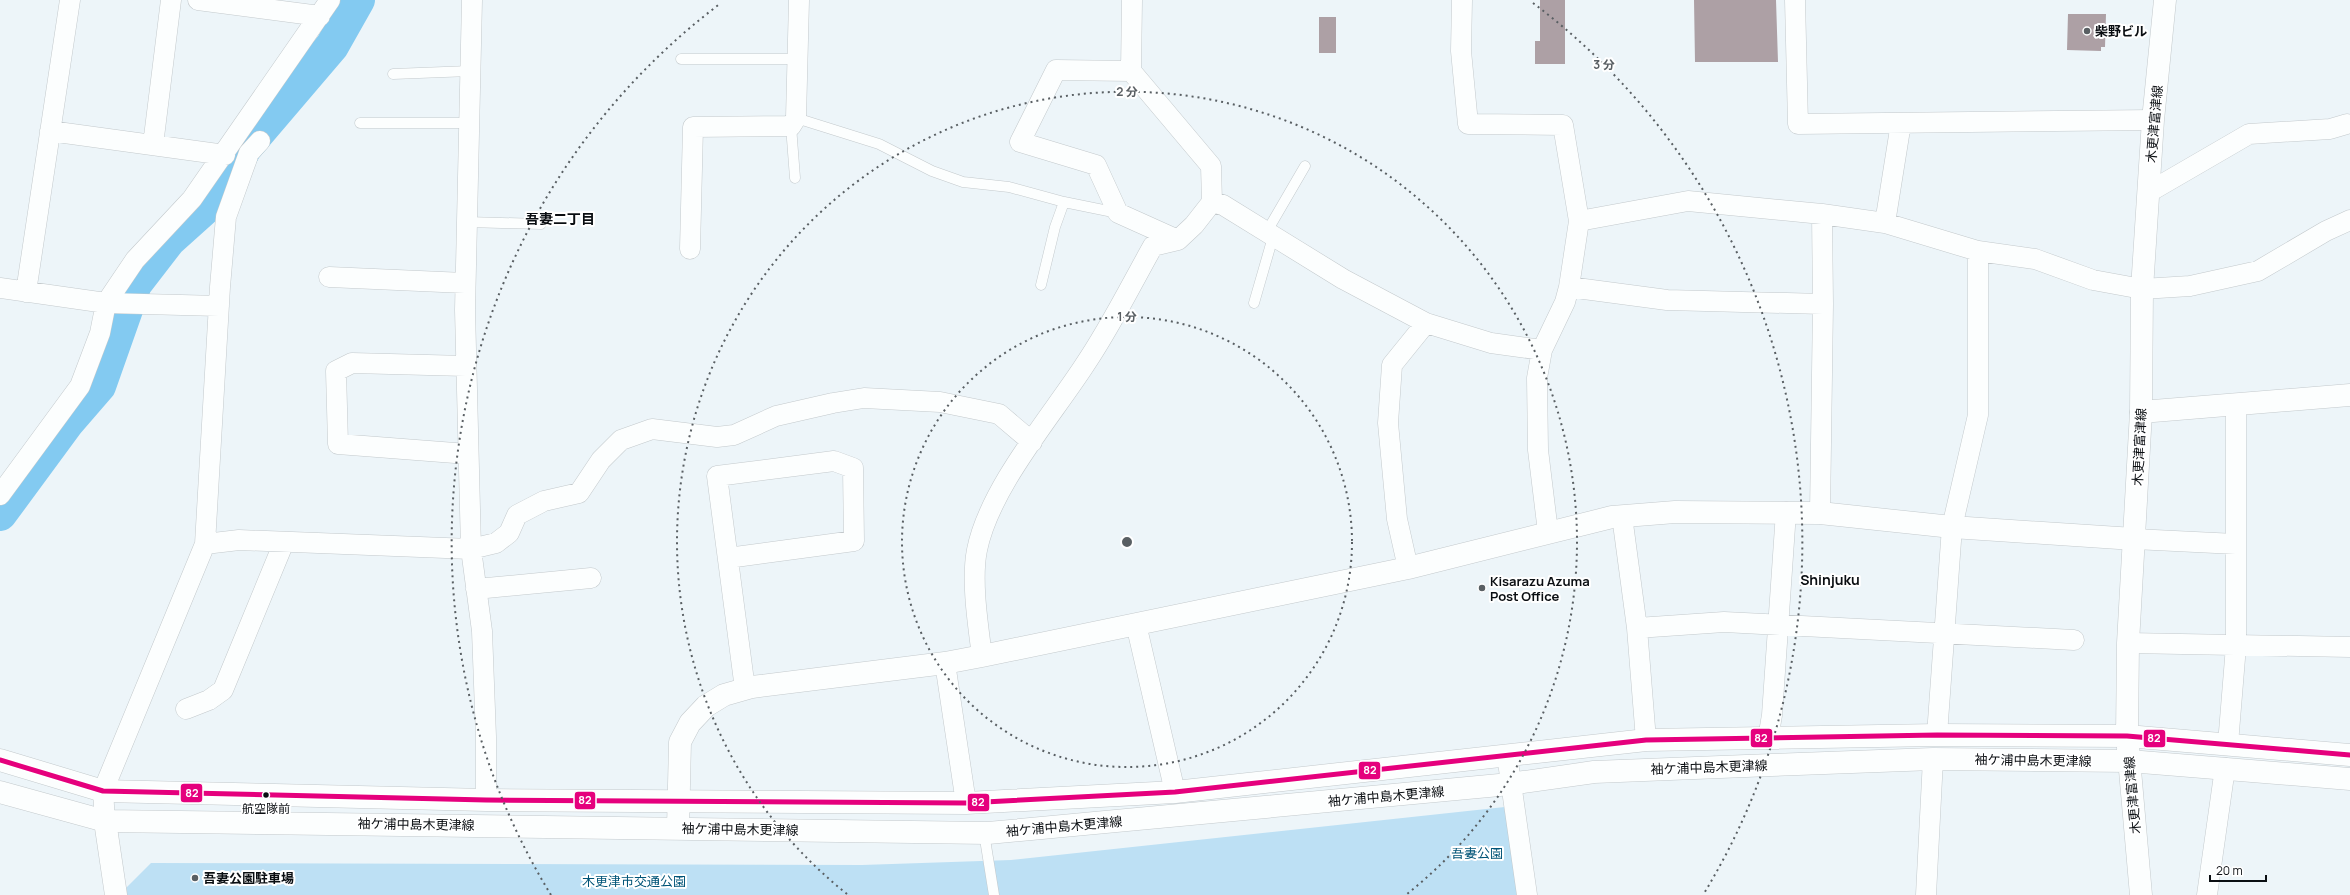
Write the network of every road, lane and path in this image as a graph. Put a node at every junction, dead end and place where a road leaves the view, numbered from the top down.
1 (70, 0) edge
2 (170, 0) edge
3 (198, 0) edge
4 (472, 0) edge
5 (799, 0) edge
6 (1132, 0) edge
7 (1462, 0) edge
8 (1795, 0) edge
9 (2165, 0) edge
10 (325, 8) edge
11 (681, 59) dead end
12 (799, 59) junction
13 (470, 71) junction
14 (1131, 71) junction
15 (393, 74) dead end
16 (2153, 120) junction
17 (794, 122) junction
18 (360, 123) dead end
19 (469, 123) junction
20 (1901, 123) junction
21 (2347, 124) dead end
22 (50, 131) junction
23 (260, 141) dead end
24 (153, 145) junction
25 (224, 155) junction
26 (1305, 166) dead end
27 (795, 178) dead end
28 (2148, 192) junction
29 (1064, 202) junction
30 (1212, 202) junction
31 (1118, 213) junction
32 (1822, 214) junction
33 (2350, 220) edge
34 (467, 222) junction
35 (1579, 222) junction
36 (1885, 223) junction
37 (541, 224) dead end
38 (1270, 234) junction
39 (1178, 240) junction
40 (690, 249) dead end
41 (1978, 251) junction
42 (329, 277) dead end
43 (465, 283) junction
44 (1041, 285) dead end
45 (1570, 287) junction
46 (0, 288) edge
47 (2142, 289) junction
48 (26, 292) junction
49 (106, 303) junction
50 (1254, 303) dead end
51 (1824, 304) junction
52 (219, 306) junction
53 (1426, 324) junction
54 (1542, 350) junction
55 (466, 366) junction
56 (2350, 395) edge
57 (2236, 405) junction
58 (2141, 412) junction
59 (1032, 442) junction
60 (468, 454) junction
61 (0, 495) edge
62 (1786, 512) junction
63 (1820, 513) junction
64 (1622, 516) junction
65 (1952, 527) junction
66 (1548, 532) junction
67 (2134, 539) junction
68 (284, 542) junction
69 (205, 544) junction
70 (2236, 544) junction
71 (471, 549) junction
72 (728, 558) junction
73 (1408, 568) junction
74 (591, 578) dead end
75 (476, 589) junction
76 (1136, 624) junction
77 (1779, 624) junction
78 (1636, 628) junction
79 (1944, 633) junction
80 (2074, 640) dead end
81 (2128, 643) junction
82 (2236, 646) junction
83 (2350, 647) edge
84 (982, 656) junction
85 (945, 663) junction
86 (745, 689) junction
87 (186, 709) dead end
88 (1937, 735) junction
89 (2127, 736) junction
90 (1768, 739) junction
91 (1646, 740) junction
92 (2228, 744) junction
93 (1507, 755) junction
94 (2350, 755) edge
95 (1932, 758) junction
96 (0, 760) edge
97 (2129, 761) junction
98 (2225, 768) junction
99 (2350, 779) edge
100 (1510, 784) junction
101 (103, 791) junction
102 (0, 792) edge
103 (1175, 792) junction
104 (486, 800) junction
105 (680, 801) junction
106 (966, 803) junction
107 (105, 821) junction
108 (678, 828) junction
109 (984, 833) junction
110 (116, 895) edge
111 (994, 895) edge
112 (1527, 895) edge
113 (1926, 895) edge
114 (2141, 895) edge
115 (2207, 895) edge

1 - 22 street
2 - 24 street
3 - 10 street
4 - 13 street
5 - 12 street
6 - 14 street
7 - 35 street
8 - 20 street
9 - 16 main road, 木更津富津線
10 - 25 street
11 - 12 lane
12 - 17 street
13 - 15 lane
13 - 19 street
14 - 30 street
14 - 31 street
16 - 20 street
16 - 28 main road, 木更津富津線
17 - 27 lane
17 - 29 lane
17 - 40 street
18 - 19 lane
19 - 34 street
20 - 36 street
21 - 28 street
22 - 24 street
22 - 48 street
23 - 52 street
24 - 25 street
25 - 49 street
26 - 38 lane
28 - 47 main road, 木更津富津線
29 - 31 lane
29 - 44 lane
30 - 38 street
30 - 39 street
31 - 39 street
32 - 35 street
32 - 36 street
32 - 51 street
33 - 47 street
34 - 37 lane
34 - 43 street
35 - 45 street
36 - 41 street
38 - 50 lane
38 - 53 street
39 - 59 street
41 - 47 street
41 - 65 street
42 - 43 street
43 - 55 street
45 - 51 street
45 - 54 street
46 - 48 street
47 - 58 main road, 木更津富津線
48 - 49 street
49 - 52 street
49 - 61 street
51 - 63 street
52 - 69 street
53 - 54 street
53 - 73 street
54 - 66 street
55 - 60 street
55 - 60 street
56 - 57 main road
57 - 58 main road
57 - 70 street
58 - 67 main road, 木更津富津線
59 - 71 street
59 - 84 street
60 - 71 street
62 - 63 main road
62 - 64 main road
62 - 77 street
63 - 65 main road
64 - 66 main road
64 - 78 street
65 - 67 main road
65 - 79 street
66 - 73 main road
67 - 70 street
67 - 81 main road, 木更津富津線
68 - 69 street
68 - 71 street
68 - 87 street
69 - 101 street
70 - 82 street
71 - 75 street
72 - 72 street
72 - 86 street
73 - 76 main road
74 - 75 street
75 - 104 street
76 - 84 main road
76 - 103 street
77 - 78 street
77 - 79 street
77 - 90 street
78 - 91 street
79 - 80 street
79 - 88 street
81 - 82 street
81 - 89 main road, 木更津富津線
82 - 83 street
82 - 92 street
84 - 85 main road
85 - 86 main road
85 - 106 street
86 - 105 main road
88 - 89 main road, 袖ケ浦中島木更津線
88 - 90 main road, 袖ケ浦中島木更津線
89 - 92 main road, 袖ケ浦中島木更津線
89 - 97 main road, 木更津富津線
90 - 91 main road, 袖ケ浦中島木更津線
91 - 93 main road, 袖ケ浦中島木更津線
92 - 94 main road, 袖ケ浦中島木更津線
93 - 100 street
93 - 103 main road, 袖ケ浦中島木更津線
95 - 97 main road, 袖ケ浦中島木更津線
95 - 100 main road, 袖ケ浦中島木更津線
95 - 113 street
96 - 101 main road, 袖ケ浦中島木更津線
97 - 98 main road, 袖ケ浦中島木更津線
97 - 114 main road, 木更津富津線
98 - 99 main road, 袖ケ浦中島木更津線
98 - 115 street
100 - 109 main road, 袖ケ浦中島木更津線
100 - 112 street
101 - 104 main road, 袖ケ浦中島木更津線
101 - 107 street
102 - 107 main road, 袖ケ浦中島木更津線
103 - 106 main road, 袖ケ浦中島木更津線
104 - 105 main road, 袖ケ浦中島木更津線
105 - 106 main road, 袖ケ浦中島木更津線
105 - 108 main road
107 - 108 main road, 袖ケ浦中島木更津線
107 - 110 main road
108 - 109 main road, 袖ケ浦中島木更津線
109 - 111 lane

